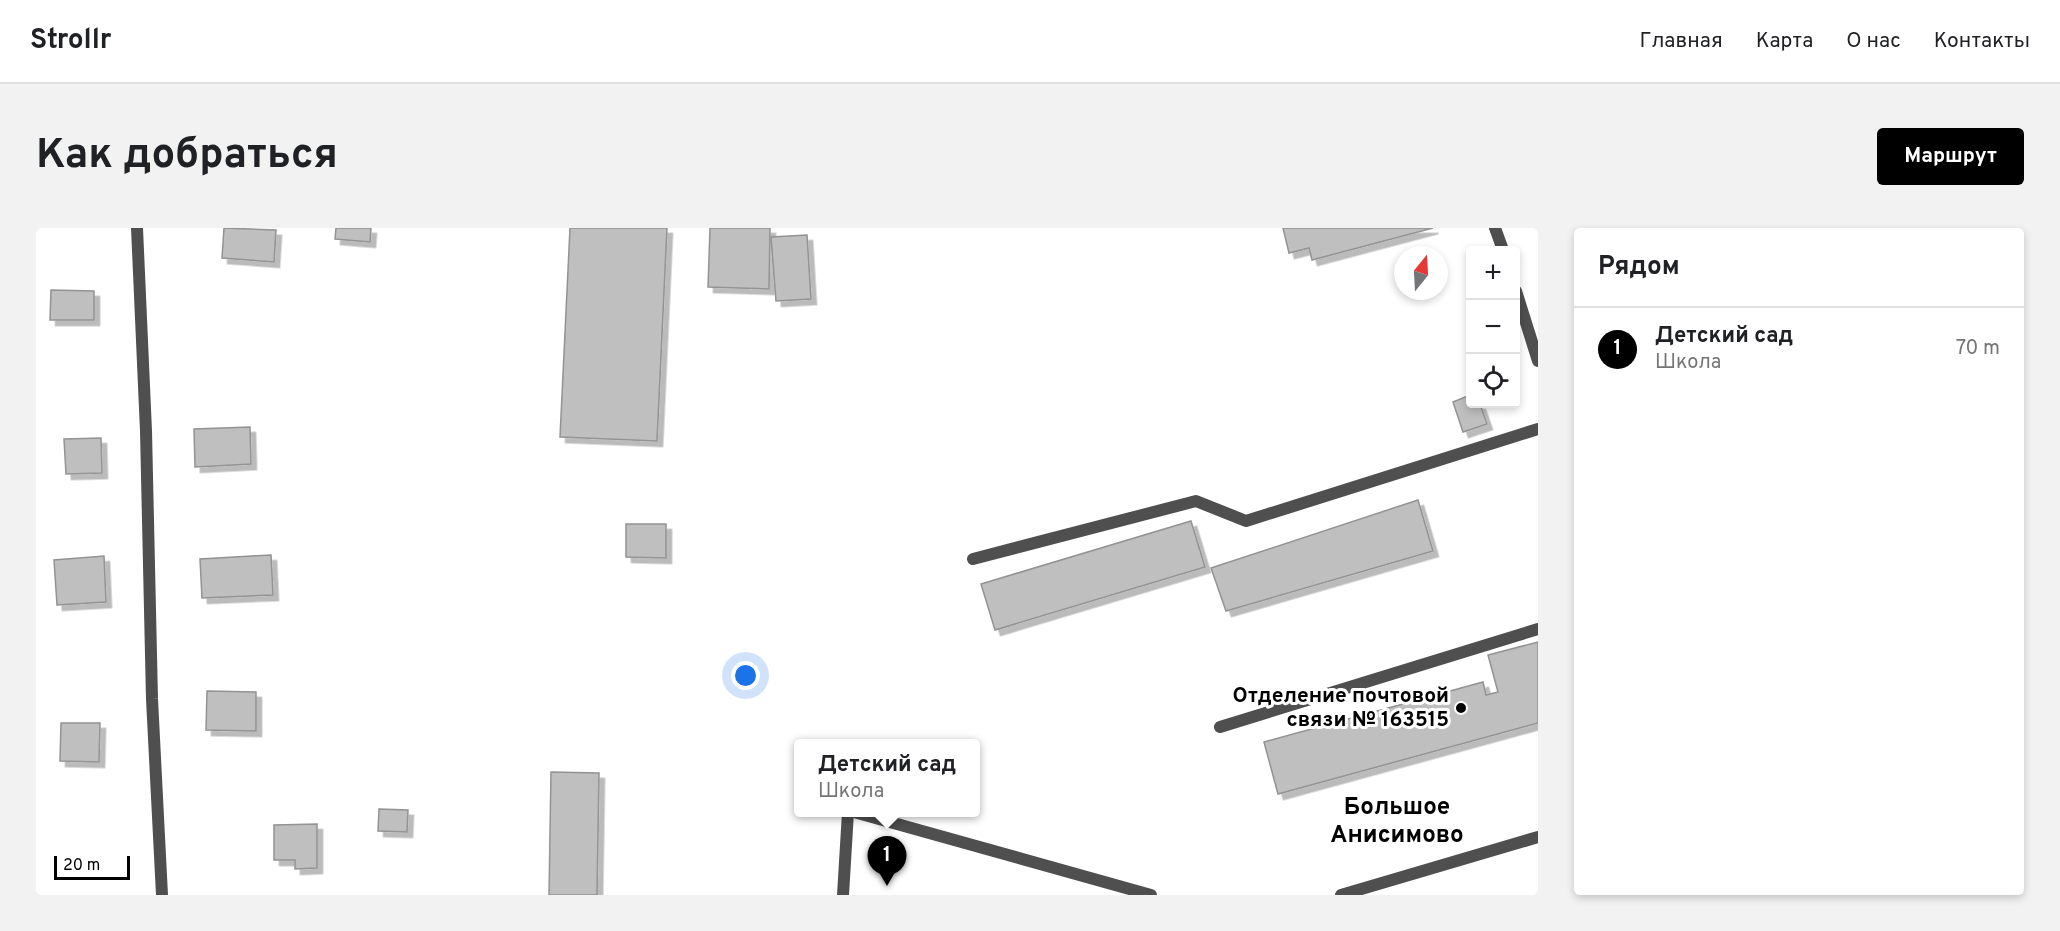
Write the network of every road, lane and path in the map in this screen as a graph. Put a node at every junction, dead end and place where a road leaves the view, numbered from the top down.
1 (137, 228) edge
2 (1495, 228) edge
3 (1502, 246) edge
4 (1518, 300) edge
5 (1538, 361) edge
6 (1538, 429) edge
7 (973, 559) dead end
8 (1538, 629) edge
9 (1220, 727) dead end
10 (848, 817) edge
11 (868, 817) edge
12 (1538, 837) edge
13 (162, 895) edge
14 (843, 895) edge
15 (1151, 895) edge
16 (1341, 895) edge

1 - 13 street
2 - 3 street
4 - 5 street
6 - 7 street
8 - 9 street
10 - 14 street
11 - 15 street
12 - 16 street

